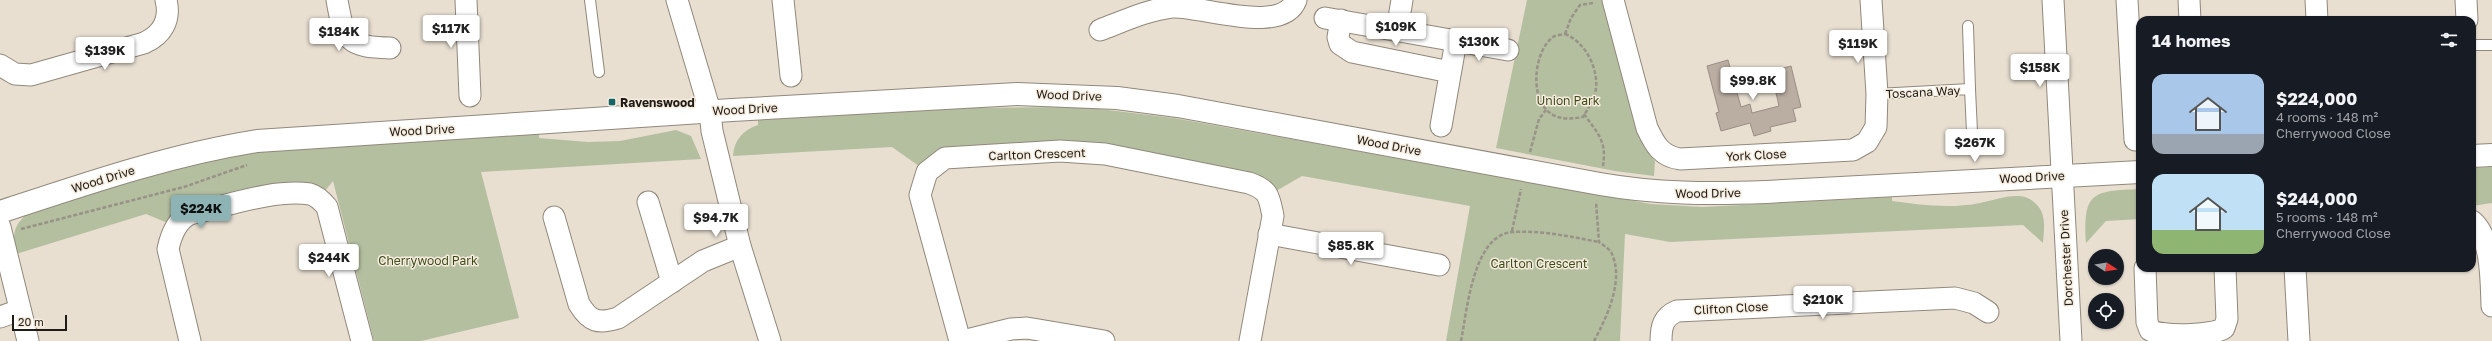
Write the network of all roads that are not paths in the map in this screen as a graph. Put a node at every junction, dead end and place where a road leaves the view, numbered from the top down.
1 (166, 0) edge
2 (337, 0) edge
3 (466, 0) edge
4 (590, 0) edge
5 (783, 0) edge
6 (1296, 0) edge
7 (1402, 0) edge
8 (1613, 0) edge
9 (1871, 0) edge
10 (2053, 0) edge
11 (2127, 0) edge
12 (2189, 0) edge
13 (2316, 0) edge
14 (2466, 0) edge
15 (680, 1) edge
16 (2190, 16) edge
17 (2317, 16) edge
18 (2467, 16) edge
19 (1968, 26) dead end
20 (1100, 30) dead end
21 (1397, 30) junction
22 (1456, 41) junction
23 (2476, 45) edge
24 (2492, 45) edge
25 (390, 48) dead end
26 (1508, 50) dead end
27 (0, 65) edge
28 (599, 72) dead end
29 (1450, 72) junction
30 (791, 76) dead end
31 (1970, 89) junction
32 (1877, 94) junction
33 (470, 96) dead end
34 (710, 111) junction
35 (1440, 126) dead end
36 (1972, 132) dead end
37 (2135, 140) dead end
38 (2492, 155) edge
39 (2476, 156) edge
40 (2136, 172) edge
41 (2061, 175) junction
42 (648, 202) dead end
43 (0, 212) edge
44 (554, 217) dead end
45 (2476, 224) edge
46 (0, 227) edge
47 (1269, 234) junction
48 (740, 246) junction
49 (1439, 265) dead end
50 (2144, 272) edge
51 (2225, 272) edge
52 (2295, 272) edge
53 (672, 282) junction
54 (2492, 306) edge
55 (20, 310) junction
56 (1988, 312) dead end
57 (0, 317) edge
58 (2189, 337) edge
59 (28, 341) edge
60 (190, 341) edge
61 (362, 341) edge
62 (770, 341) edge
63 (961, 341) edge
64 (1104, 341) edge
65 (1250, 341) edge
66 (1661, 341) edge
67 (2071, 341) edge
68 (2299, 341) edge

1 - 27 street
2 - 25 street
3 - 33 street
4 - 28 lane
5 - 30 street
6 - 20 street
7 - 21 street
8 - 32 street, York Close
9 - 32 street, York Close
10 - 41 street, Dorchester Drive
11 - 37 street
12 - 16 street
13 - 17 street
14 - 18 street
15 - 34 street
19 - 31 lane, Toscana Way
21 - 22 street
21 - 29 street
22 - 26 street
22 - 29 street
23 - 24 lane
29 - 35 street
31 - 32 lane, Toscana Way
31 - 36 lane, Toscana Way
34 - 41 street, Wood Drive
34 - 43 street, Wood Drive
34 - 48 street
38 - 39 street
40 - 41 street, Wood Drive
41 - 67 street, Dorchester Drive
42 - 53 street
44 - 53 street
45 - 54 street
46 - 55 street
47 - 49 street
47 - 63 street, Carlton Crescent
47 - 65 street, Carlton Crescent
48 - 53 street
48 - 62 street
50 - 58 street
51 - 58 street
52 - 68 street
55 - 57 street
55 - 59 street
56 - 66 street, Clifton Close
60 - 61 street
63 - 64 street

